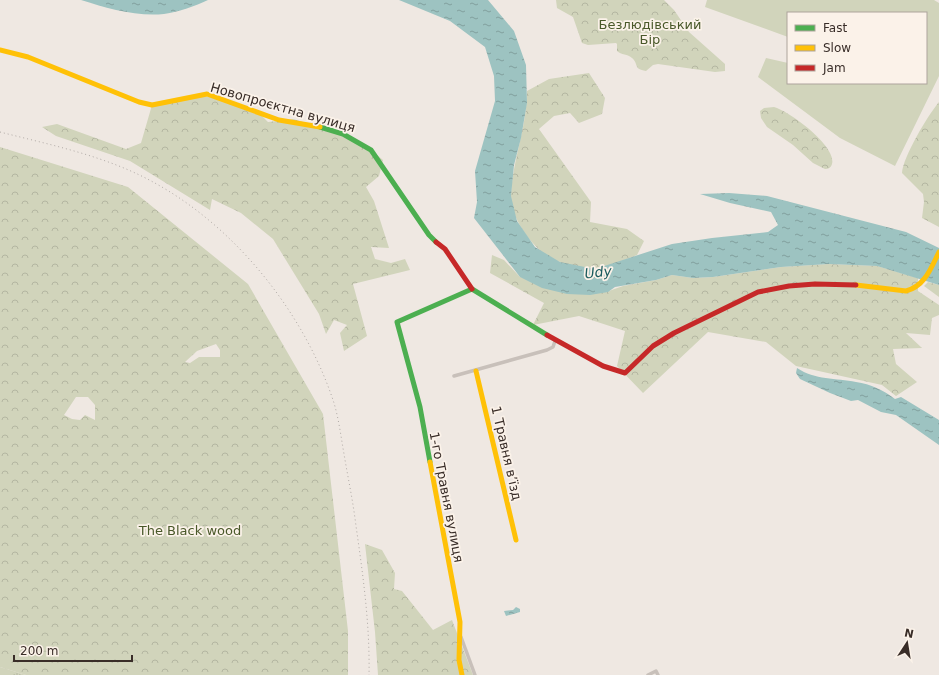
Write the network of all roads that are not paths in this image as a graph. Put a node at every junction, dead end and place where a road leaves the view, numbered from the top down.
1 (0, 50) edge
2 (939, 252) edge
3 (472, 289) junction
4 (555, 341) junction
5 (476, 371) junction
6 (454, 376) dead end
7 (516, 540) dead end
8 (459, 632) junction
9 (657, 673) edge
10 (462, 675) edge
11 (475, 675) edge
12 (648, 675) edge

1 - 3 street, Новопроєктна вулиця
2 - 4 street
3 - 4 street
3 - 8 street, 1-го Травня вулиця
4 - 5 street
5 - 6 street
5 - 7 street, 1 Травня в’їзд
8 - 10 street
8 - 11 street, 1-го Травня вулиця
9 - 12 street

